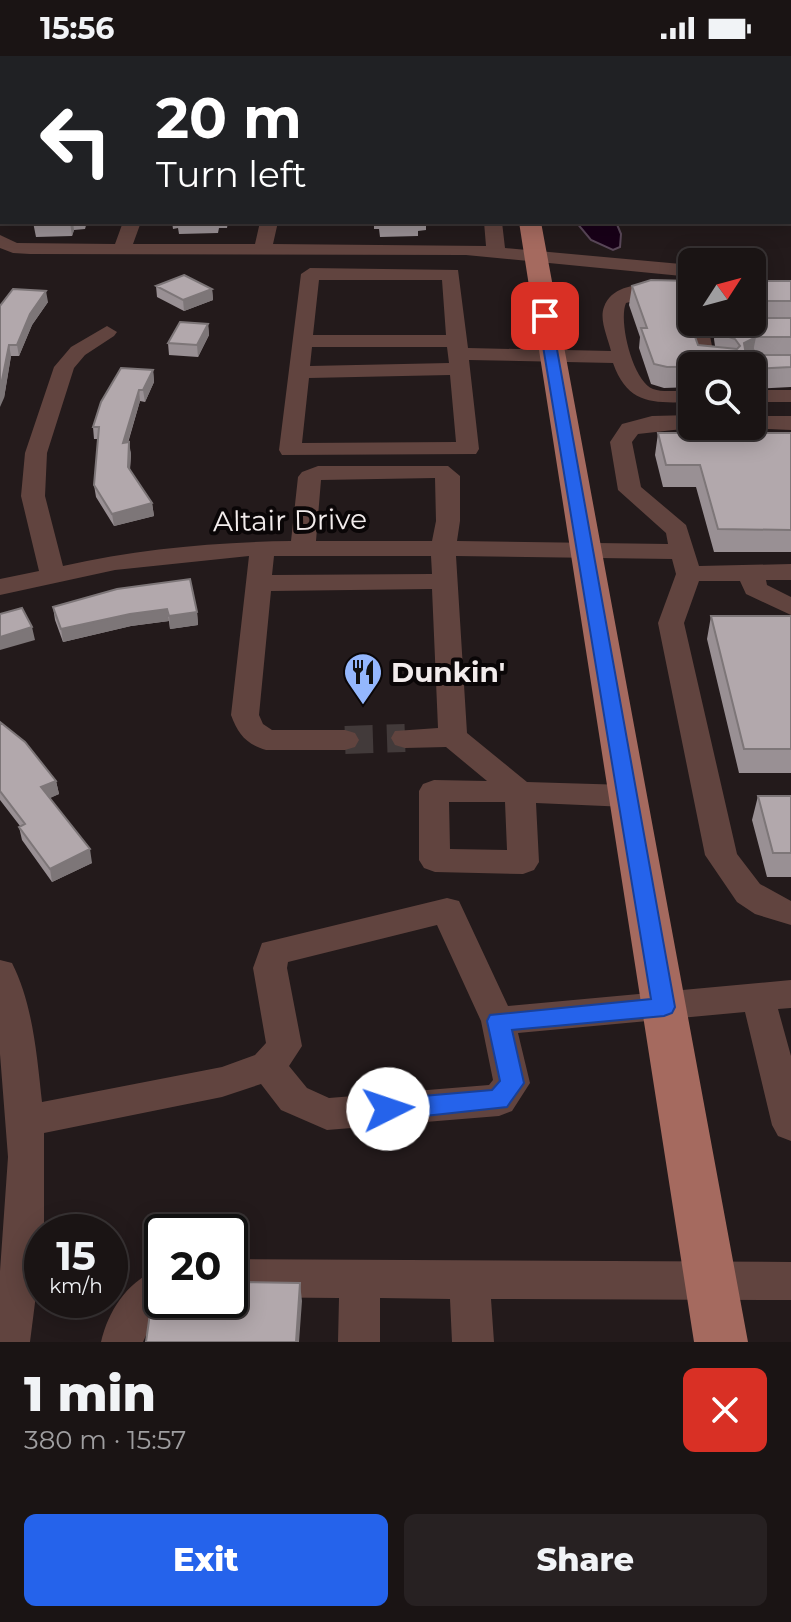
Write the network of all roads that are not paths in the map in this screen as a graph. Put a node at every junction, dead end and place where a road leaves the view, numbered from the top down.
1 (235, 56) edge
2 (337, 56) edge
3 (131, 224) edge
4 (269, 224) edge
5 (493, 224) edge
6 (530, 224) edge
7 (0, 240) edge
8 (122, 249) junction
9 (263, 249) junction
10 (496, 252) junction
11 (536, 258) junction
12 (678, 270) edge
13 (678, 292) edge
14 (791, 329) edge
15 (107, 332) dead end
16 (302, 341) junction
17 (703, 352) edge
18 (458, 354) junction
19 (620, 355) junction
20 (551, 356) junction
21 (301, 372) junction
22 (678, 396) edge
23 (766, 396) edge
24 (791, 396) edge
25 (678, 422) edge
26 (766, 423) edge
27 (791, 423) edge
28 (262, 548) junction
29 (303, 548) junction
30 (443, 548) junction
31 (584, 548) junction
32 (686, 563) junction
33 (791, 572) edge
34 (751, 573) junction
35 (52, 574) junction
36 (446, 581) junction
37 (259, 583) junction
38 (0, 587) edge
39 (791, 607) edge
40 (453, 737) junction
41 (405, 738) tunnel mouth
42 (345, 740) tunnel mouth
43 (627, 796) junction
44 (791, 913) edge
45 (0, 973) edge
46 (775, 996) edge
47 (664, 1007) junction
48 (498, 1021) junction
49 (268, 1066) junction
50 (25, 1121) junction
51 (791, 1125) edge
52 (248, 1278) edge
53 (360, 1279) junction
54 (470, 1280) junction
55 (791, 1281) edge
56 (712, 1282) junction
57 (144, 1302) edge
58 (9, 1342) edge
59 (122, 1342) edge
60 (359, 1342) edge
61 (473, 1342) edge
62 (721, 1342) edge

1 - 2 street
3 - 8 street
4 - 9 street
5 - 10 street
6 - 11 main road
7 - 8 street
8 - 9 street
9 - 10 street
10 - 11 street
11 - 12 street
11 - 20 main road
13 - 19 street
14 - 17 street
15 - 35 street
16 - 18 street
16 - 18 street
16 - 21 street
18 - 20 street
18 - 21 street
18 - 21 street
19 - 20 street
19 - 22 street
20 - 31 main road
23 - 24 street
25 - 32 street
26 - 27 street
28 - 29 street, Altair Drive
28 - 35 street, Altair Drive
28 - 37 street
29 - 30 street, Altair Drive
29 - 30 street
30 - 31 street, Altair Drive
30 - 36 street
31 - 32 street, Altair Drive
31 - 43 main road
32 - 34 street, Altair Drive
32 - 44 street
33 - 34 street, Altair Drive
34 - 39 street
35 - 38 street, Altair Drive
36 - 37 street
36 - 40 street
37 - 42 street
40 - 41 street
40 - 43 street
43 - 47 main road
45 - 50 street
46 - 47 street
46 - 51 street
47 - 48 street
47 - 56 main road
48 - 49 street
48 - 49 street
49 - 50 street
50 - 58 street
52 - 53 street
53 - 54 street
53 - 60 street
54 - 56 street
54 - 61 street
55 - 56 street
56 - 62 main road
57 - 59 street

